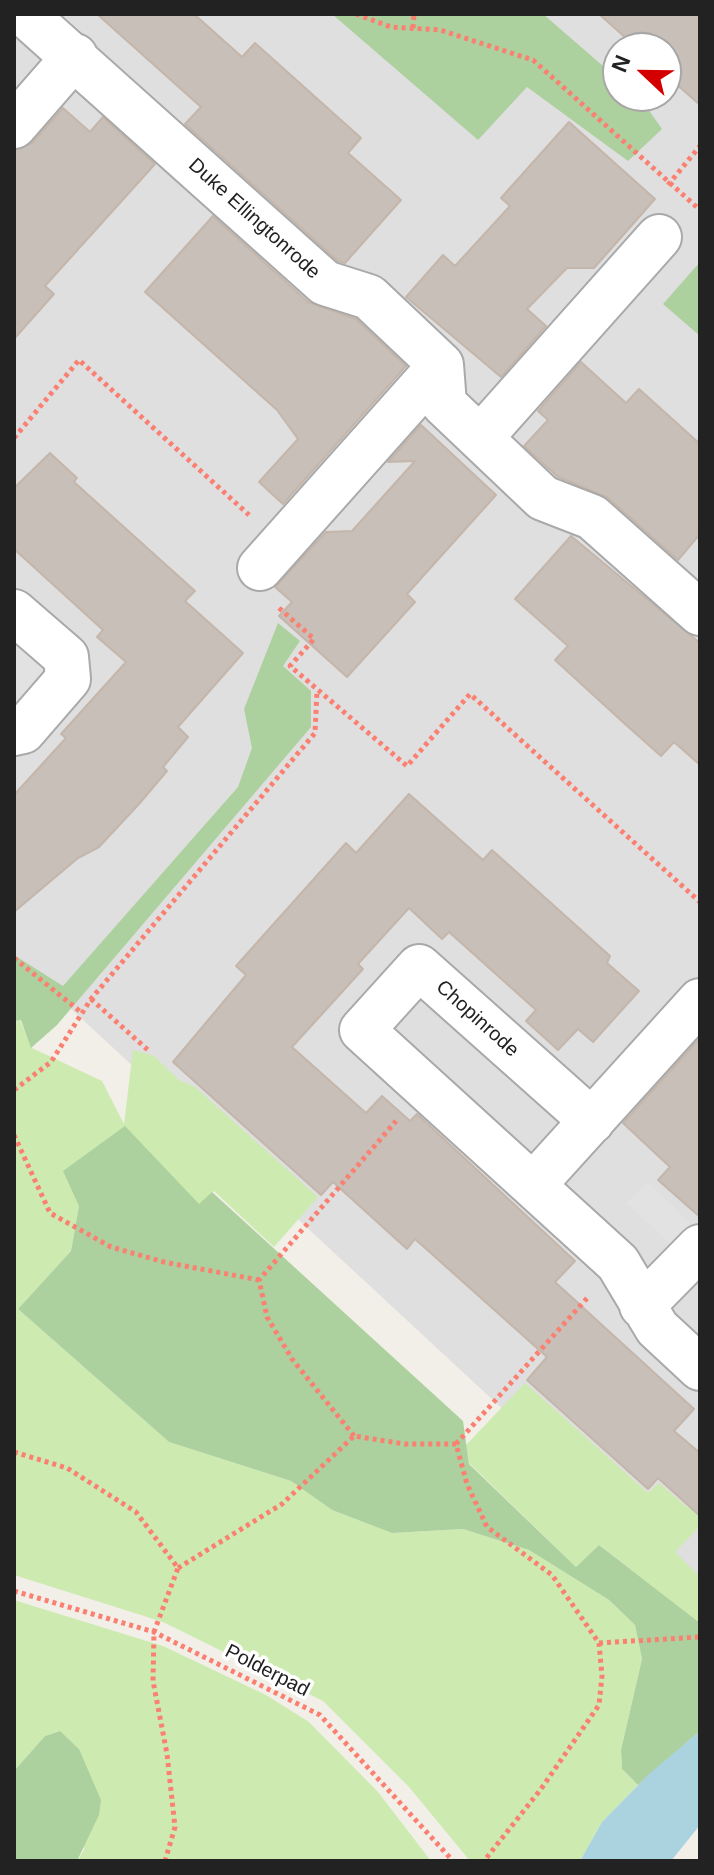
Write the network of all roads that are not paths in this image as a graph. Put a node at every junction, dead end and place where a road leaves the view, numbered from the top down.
1 (30, 14) edge
2 (75, 56) junction
3 (14, 126) edge
4 (659, 237) road end
5 (441, 365) junction
6 (480, 438) junction
7 (271, 557) road end
8 (14, 612) edge
9 (700, 613) edge
10 (14, 733) edge
11 (700, 1001) edge
12 (592, 1121) junction
13 (535, 1183) junction
14 (700, 1247) edge
15 (642, 1306) junction
16 (700, 1368) edge

1 - 2 street, Duke Ellingtonrode
2 - 3 street
2 - 5 street, Duke Ellingtonrode
4 - 6 street
5 - 6 street
5 - 7 street
6 - 9 street
8 - 10 street
11 - 12 street
12 - 13 street
12 - 13 street, Chopinrode
13 - 15 street, Chopinrode
14 - 15 street
15 - 16 street, Chopinrode

